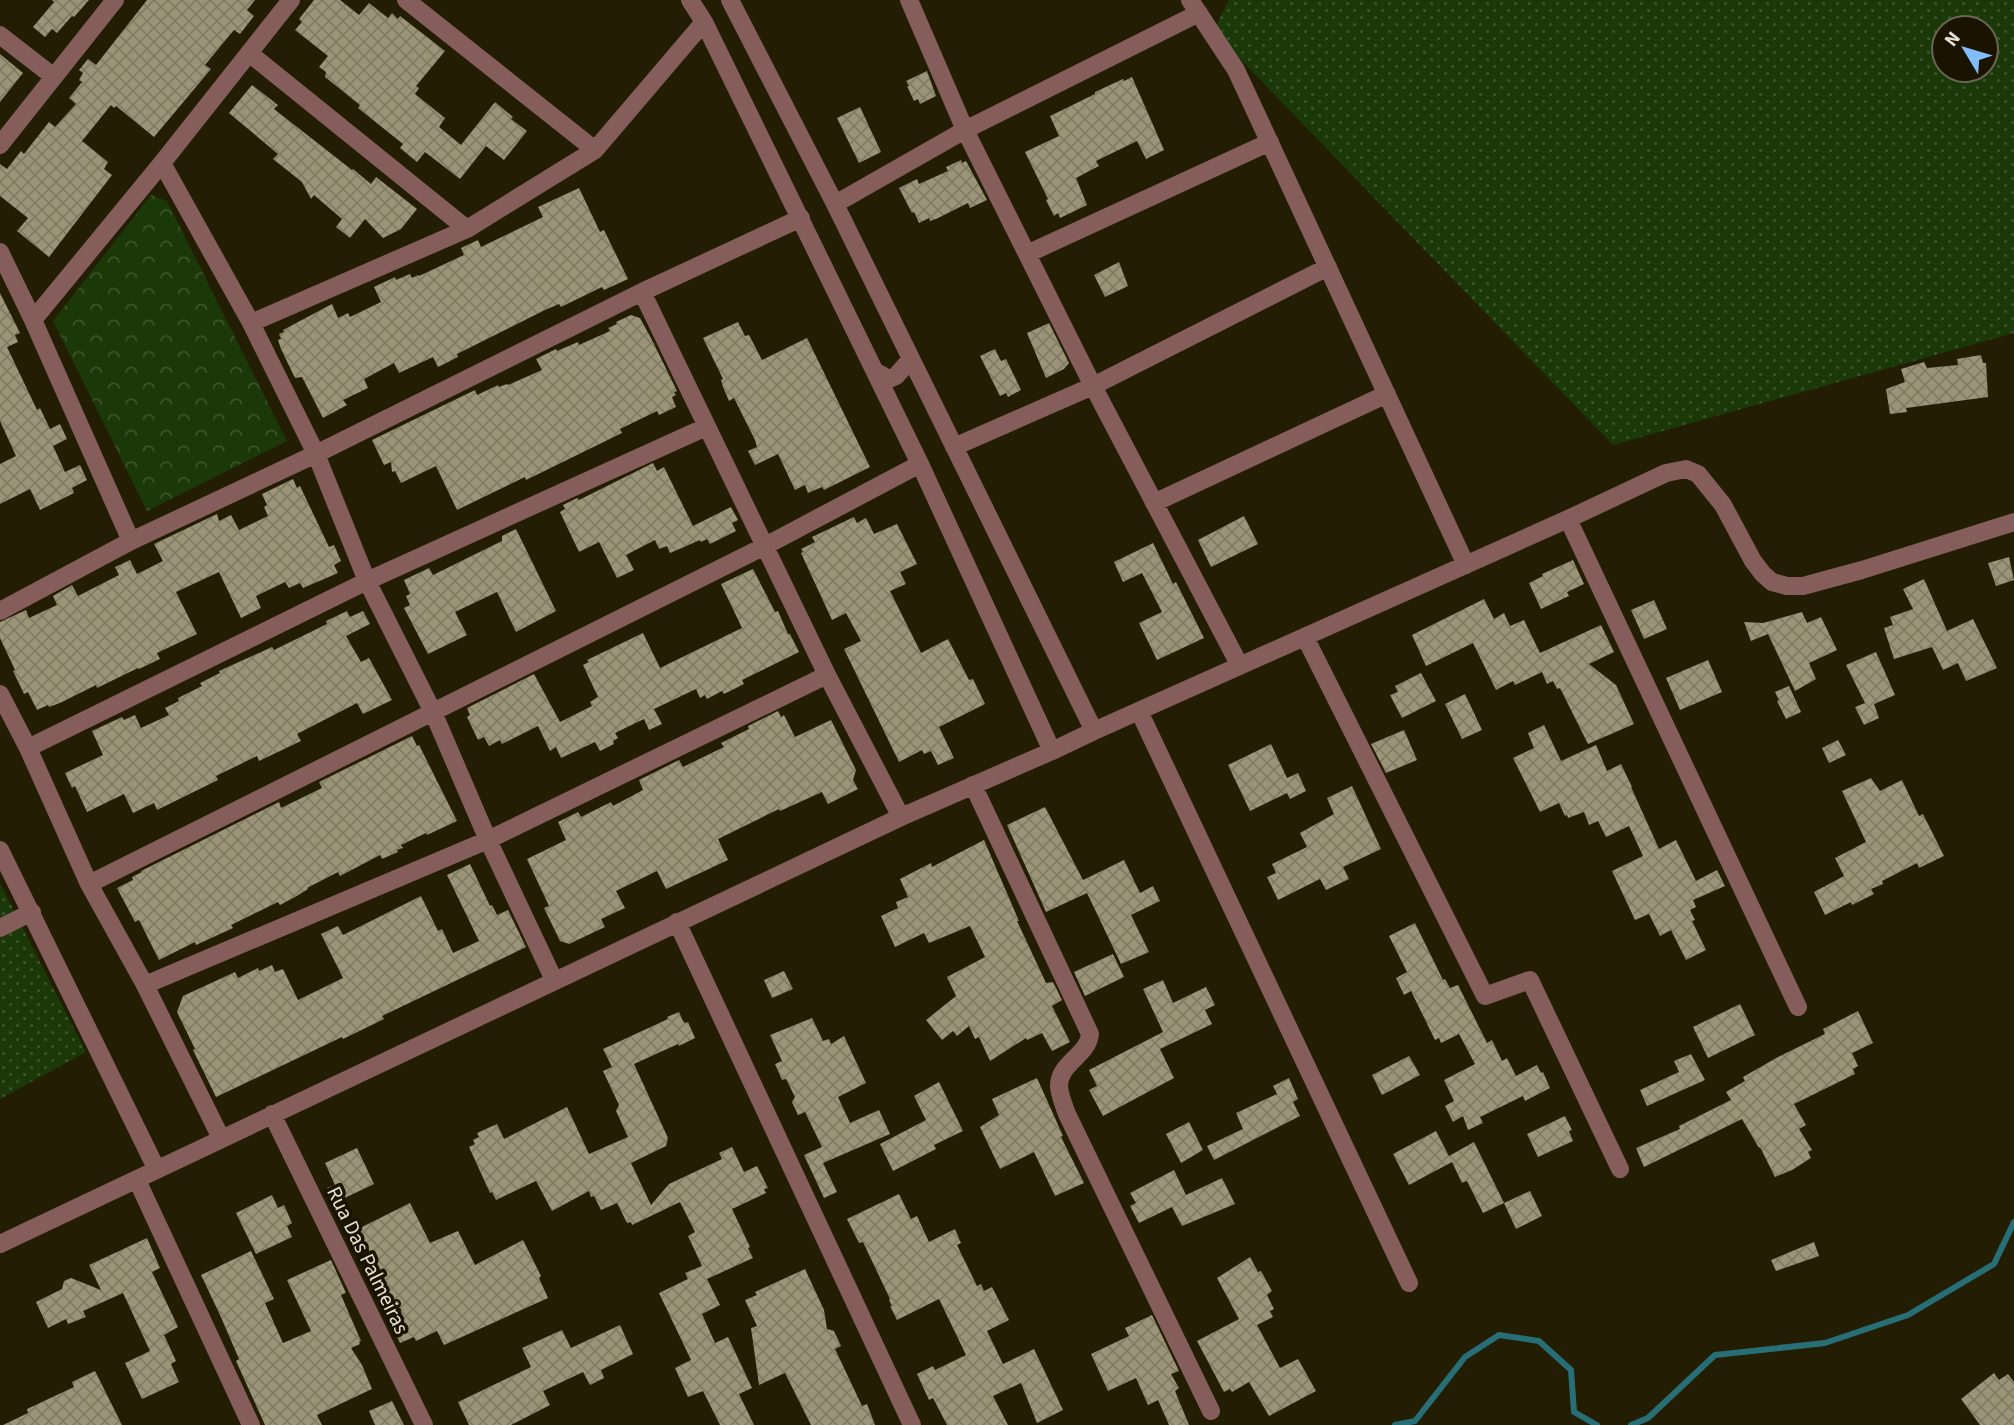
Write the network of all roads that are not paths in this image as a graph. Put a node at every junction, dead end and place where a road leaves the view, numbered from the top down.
1 (115, 0) edge
2 (291, 0) edge
3 (406, 0) edge
4 (690, 0) edge
5 (730, 0) edge
6 (913, 1) edge
7 (1194, 6) edge
8 (704, 22) junction
9 (0, 35) edge
10 (249, 53) junction
11 (54, 77) junction
12 (965, 130) junction
13 (1270, 142) junction
14 (0, 145) edge
15 (595, 150) junction
16 (162, 163) junction
17 (835, 204) junction
18 (801, 218) junction
19 (467, 229) junction
20 (0, 252) edge
21 (1027, 254) junction
22 (1328, 267) junction
23 (642, 292) junction
24 (33, 320) junction
25 (251, 323) junction
26 (911, 359) junction
27 (876, 372) junction
28 (1093, 386) junction
29 (1387, 394) junction
30 (706, 426) junction
31 (954, 447) junction
32 (316, 454) junction
33 (920, 464) junction
34 (1154, 503) junction
35 (1567, 519) junction
36 (2014, 522) edge
37 (131, 541) junction
38 (765, 547) junction
39 (1466, 565) junction
40 (367, 581) junction
41 (0, 611) edge
42 (1305, 637) junction
43 (1240, 666) junction
44 (827, 676) junction
45 (0, 694) edge
46 (1139, 711) junction
47 (433, 712) junction
48 (1094, 731) junction
49 (28, 748) junction
50 (1052, 751) junction
51 (973, 785) junction
52 (901, 817) junction
53 (488, 840) junction
54 (0, 850) edge
55 (89, 884) junction
56 (32, 912) junction
57 (677, 922) junction
58 (0, 928) edge
59 (554, 980) junction
60 (145, 985) junction
61 (1798, 1007) dead end
62 (272, 1114) junction
63 (220, 1139) junction
64 (1620, 1169) dead end
65 (157, 1170) junction
66 (137, 1180) junction
67 (0, 1244) edge
68 (1409, 1283) dead end
69 (1212, 1411) dead end
70 (251, 1425) edge
71 (424, 1425) edge
72 (912, 1425) edge

1 - 11 street
2 - 10 street
3 - 15 street
4 - 8 street
5 - 17 street
6 - 12 street
7 - 12 street
7 - 13 street
8 - 15 street
8 - 18 street
9 - 11 street
10 - 16 street
10 - 19 street
11 - 14 street
12 - 17 street
12 - 21 street
13 - 21 street
13 - 22 street
15 - 19 street
16 - 24 street
16 - 25 street
17 - 26 street
18 - 23 street
18 - 27 street
19 - 25 street
20 - 24 street
21 - 28 street
22 - 28 street
22 - 29 street
23 - 30 street
23 - 32 street
24 - 37 street
25 - 32 street
26 - 27 street
26 - 31 street
27 - 33 street
28 - 31 street
28 - 34 street
29 - 34 street
29 - 39 street
30 - 38 street
30 - 40 street
31 - 48 street
32 - 37 street
32 - 40 street
33 - 38 street
33 - 50 street
34 - 43 street
35 - 36 street
35 - 39 street
35 - 61 street
37 - 41 street
38 - 44 street
38 - 47 street
39 - 42 street
40 - 47 street
40 - 49 street
42 - 43 street
42 - 64 street
43 - 46 street
44 - 52 street
44 - 53 street
45 - 49 street
46 - 48 street
46 - 68 street
47 - 53 street
47 - 55 street
48 - 50 street
49 - 55 street
50 - 51 street
51 - 52 street
51 - 69 street
52 - 57 street
53 - 59 street
53 - 60 street
54 - 56 street
55 - 60 street
56 - 58 street
56 - 65 street
57 - 59 street
57 - 72 street
59 - 62 street
60 - 63 street
62 - 63 street
62 - 71 street, Rua Das Palmeiras
63 - 65 street
65 - 66 street
66 - 67 street
66 - 70 street

